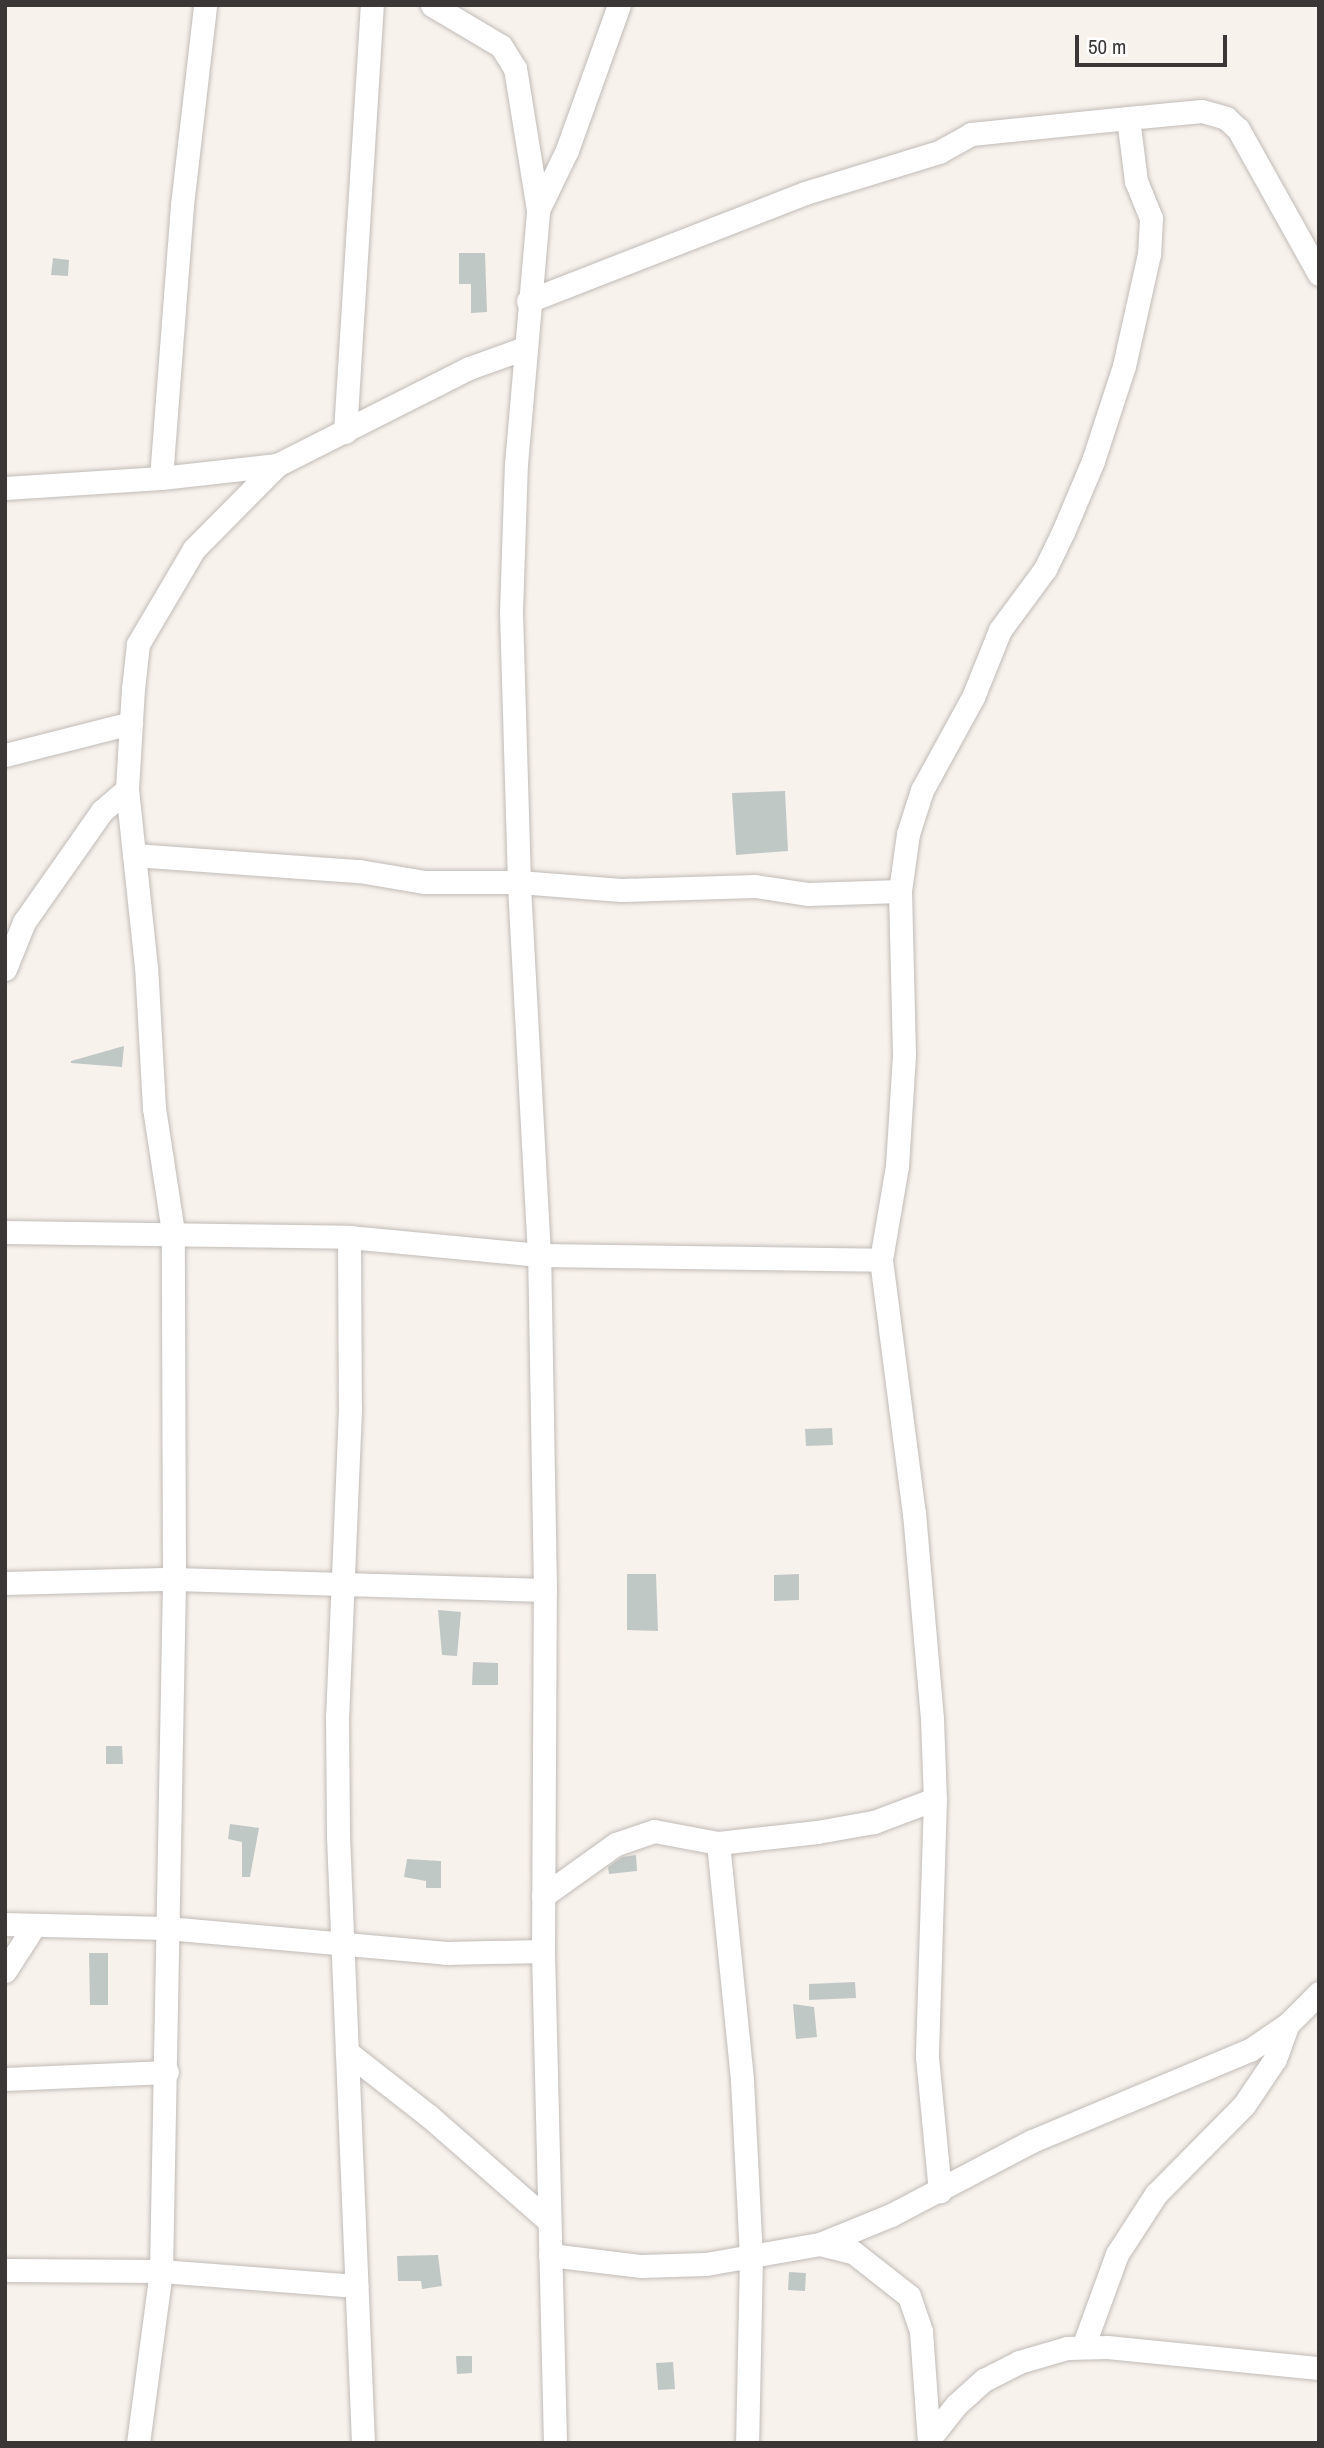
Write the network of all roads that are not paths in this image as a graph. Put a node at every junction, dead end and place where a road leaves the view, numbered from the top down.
1 (205, 5) edge
2 (372, 5) edge
3 (432, 5) edge
4 (619, 5) edge
5 (1128, 118) junction
6 (538, 210) junction
7 (1319, 274) edge
8 (528, 301) junction
9 (525, 348) junction
10 (345, 432) junction
11 (277, 465) junction
12 (161, 478) junction
13 (5, 488) edge
14 (131, 723) junction
15 (5, 755) edge
16 (127, 789) junction
17 (134, 855) junction
18 (519, 882) junction
19 (900, 891) junction
20 (5, 969) edge
21 (5, 1232) edge
22 (173, 1232) junction
23 (349, 1237) junction
24 (539, 1255) junction
25 (881, 1260) junction
26 (174, 1579) junction
27 (5, 1583) edge
28 (345, 1583) junction
29 (545, 1590) junction
30 (934, 1799) junction
31 (718, 1843) junction
32 (543, 1896) junction
33 (5, 1924) edge
34 (34, 1926) junction
35 (167, 1928) junction
36 (343, 1941) junction
37 (543, 1951) junction
38 (5, 1970) edge
39 (1319, 1993) edge
40 (1288, 2024) junction
41 (347, 2052) junction
42 (167, 2073) junction
43 (5, 2080) edge
44 (940, 2191) junction
45 (549, 2221) junction
46 (820, 2244) junction
47 (550, 2255) junction
48 (751, 2256) junction
49 (5, 2270) edge
50 (161, 2271) junction
51 (356, 2286) junction
52 (1083, 2347) junction
53 (1319, 2368) edge
54 (929, 2441) edge
55 (138, 2443) edge
56 (363, 2443) edge
57 (555, 2443) edge
58 (747, 2443) edge

1 - 12 street
2 - 10 street
3 - 6 street
4 - 6 street
5 - 7 street
5 - 8 street
5 - 19 street
6 - 8 street
8 - 9 street
9 - 10 street
9 - 18 street
10 - 11 street
11 - 12 street
11 - 14 street
12 - 13 street
14 - 15 street
14 - 16 street
16 - 17 street
16 - 20 street
17 - 18 street
17 - 22 street
18 - 19 street
18 - 24 street
19 - 25 street
21 - 22 street
22 - 23 street
22 - 26 street
23 - 24 street
23 - 28 street
24 - 25 street
24 - 29 street
25 - 30 street
26 - 27 street
26 - 28 street
26 - 35 street
28 - 29 street
28 - 36 street
29 - 32 street
30 - 31 street
30 - 44 street
31 - 32 street
31 - 48 street
32 - 37 street
33 - 34 street
34 - 35 street
34 - 38 street
35 - 36 street
35 - 42 street
36 - 37 street
36 - 41 street
37 - 45 street
39 - 40 street
40 - 44 street
40 - 52 street
41 - 45 street
41 - 51 street
42 - 43 street
42 - 50 street
44 - 46 street
45 - 47 street
46 - 48 street
46 - 54 street
47 - 48 street
47 - 57 street
48 - 58 street
49 - 50 street
50 - 51 street
50 - 55 street
51 - 56 street
52 - 53 street
52 - 54 street

